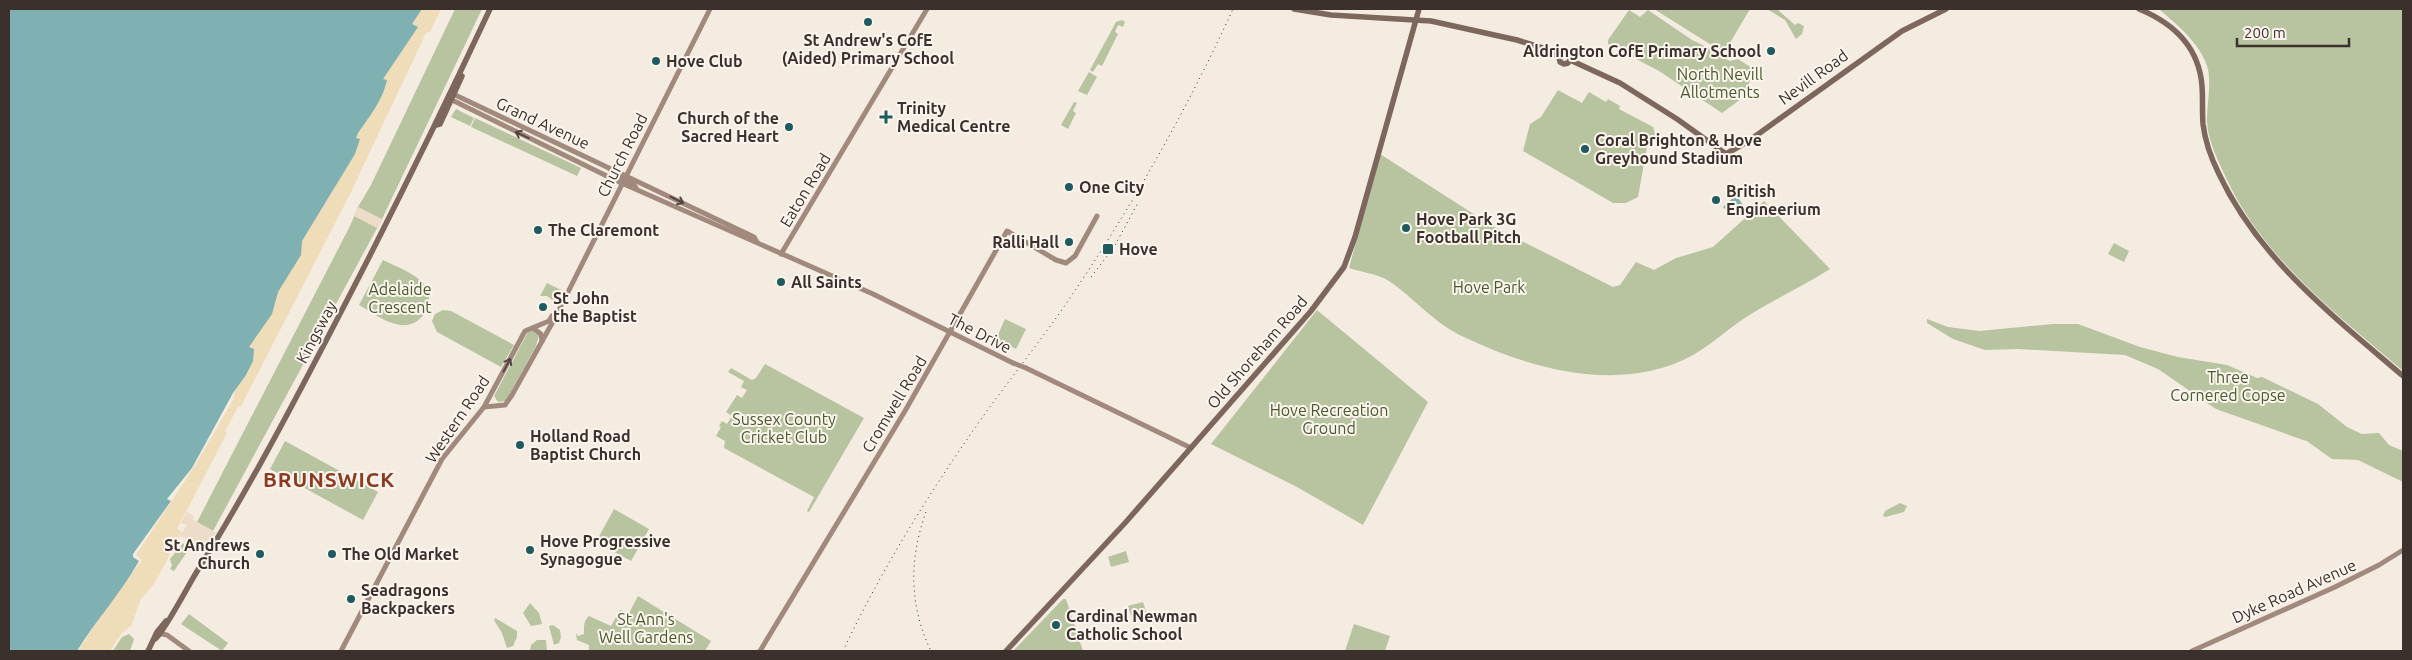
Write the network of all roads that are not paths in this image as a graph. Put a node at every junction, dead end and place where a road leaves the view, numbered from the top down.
1 (490, 9) edge
2 (710, 9) edge
3 (927, 9) edge
4 (1294, 9) edge
5 (1419, 9) edge
6 (1946, 9) edge
7 (2139, 9) edge
8 (1415, 18) junction
9 (451, 96) junction
10 (460, 106) junction
11 (448, 107) junction
12 (478, 107) junction
13 (476, 113) junction
14 (436, 125) junction
15 (584, 160) junction
16 (595, 162) junction
17 (592, 168) junction
18 (624, 179) junction
19 (657, 191) junction
20 (654, 197) junction
21 (1097, 216) dead end
22 (757, 242) junction
23 (781, 254) junction
24 (556, 313) junction
25 (533, 328) junction
26 (951, 331) junction
27 (542, 341) junction
28 (2403, 376) edge
29 (490, 396) junction
30 (496, 406) junction
31 (484, 407) junction
32 (1191, 448) junction
33 (2403, 550) edge
34 (166, 621) junction
35 (162, 634) junction
36 (156, 639) junction
37 (148, 651) edge
38 (189, 651) edge
39 (341, 651) edge
40 (760, 651) edge
41 (1006, 651) edge
42 (2192, 651) edge

1 - 9 main road, Kingsway
2 - 18 main road, Church Road
3 - 23 main road, Eaton Road
4 - 8 main road
5 - 8 main road, Old Shoreham Road
6 - 8 main road, Nevill Road
7 - 28 main road
8 - 32 main road, Old Shoreham Road
9 - 10 main road, Grand Avenue
9 - 11 main road, Kingsway
9 - 12 main road, Grand Avenue
9 - 14 main road, Kingsway
10 - 11 main road, Grand Avenue
10 - 13 main road, Grand Avenue
11 - 14 main road, Kingsway
12 - 13 main road
12 - 15 main road, Grand Avenue
15 -> 13 main road, Grand Avenue
14 - 34 main road, Kingsway
15 - 16 main road, Grand Avenue
15 - 17 main road, Grand Avenue
16 - 17 main road
16 - 18 main road, Grand Avenue
17 - 18 main road, Grand Avenue
18 - 19 main road, The Drive
18 - 20 main road, The Drive
18 - 24 main road, Church Road
19 - 20 main road
19 -> 22 main road, The Drive
20 - 22 main road, The Drive
21 - 26 main road, Cromwell Road
22 - 23 main road, The Drive
23 - 26 main road, The Drive
24 - 25 main road, Church Road
24 - 27 main road, Church Road
25 - 27 main road
29 -> 25 main road, Western Road
26 - 32 main road, The Drive, bridge
26 - 40 main road, Cromwell Road
27 - 30 main road, Church Road
29 - 30 main road
29 - 31 main road, Western Road
30 - 31 main road
31 - 39 main road, Western Road
32 - 41 main road, Old Shoreham Road
33 - 42 main road, Dyke Road Avenue
34 - 35 main road
34 - 36 main road
35 - 36 main road
35 - 38 main road
36 - 37 main road

